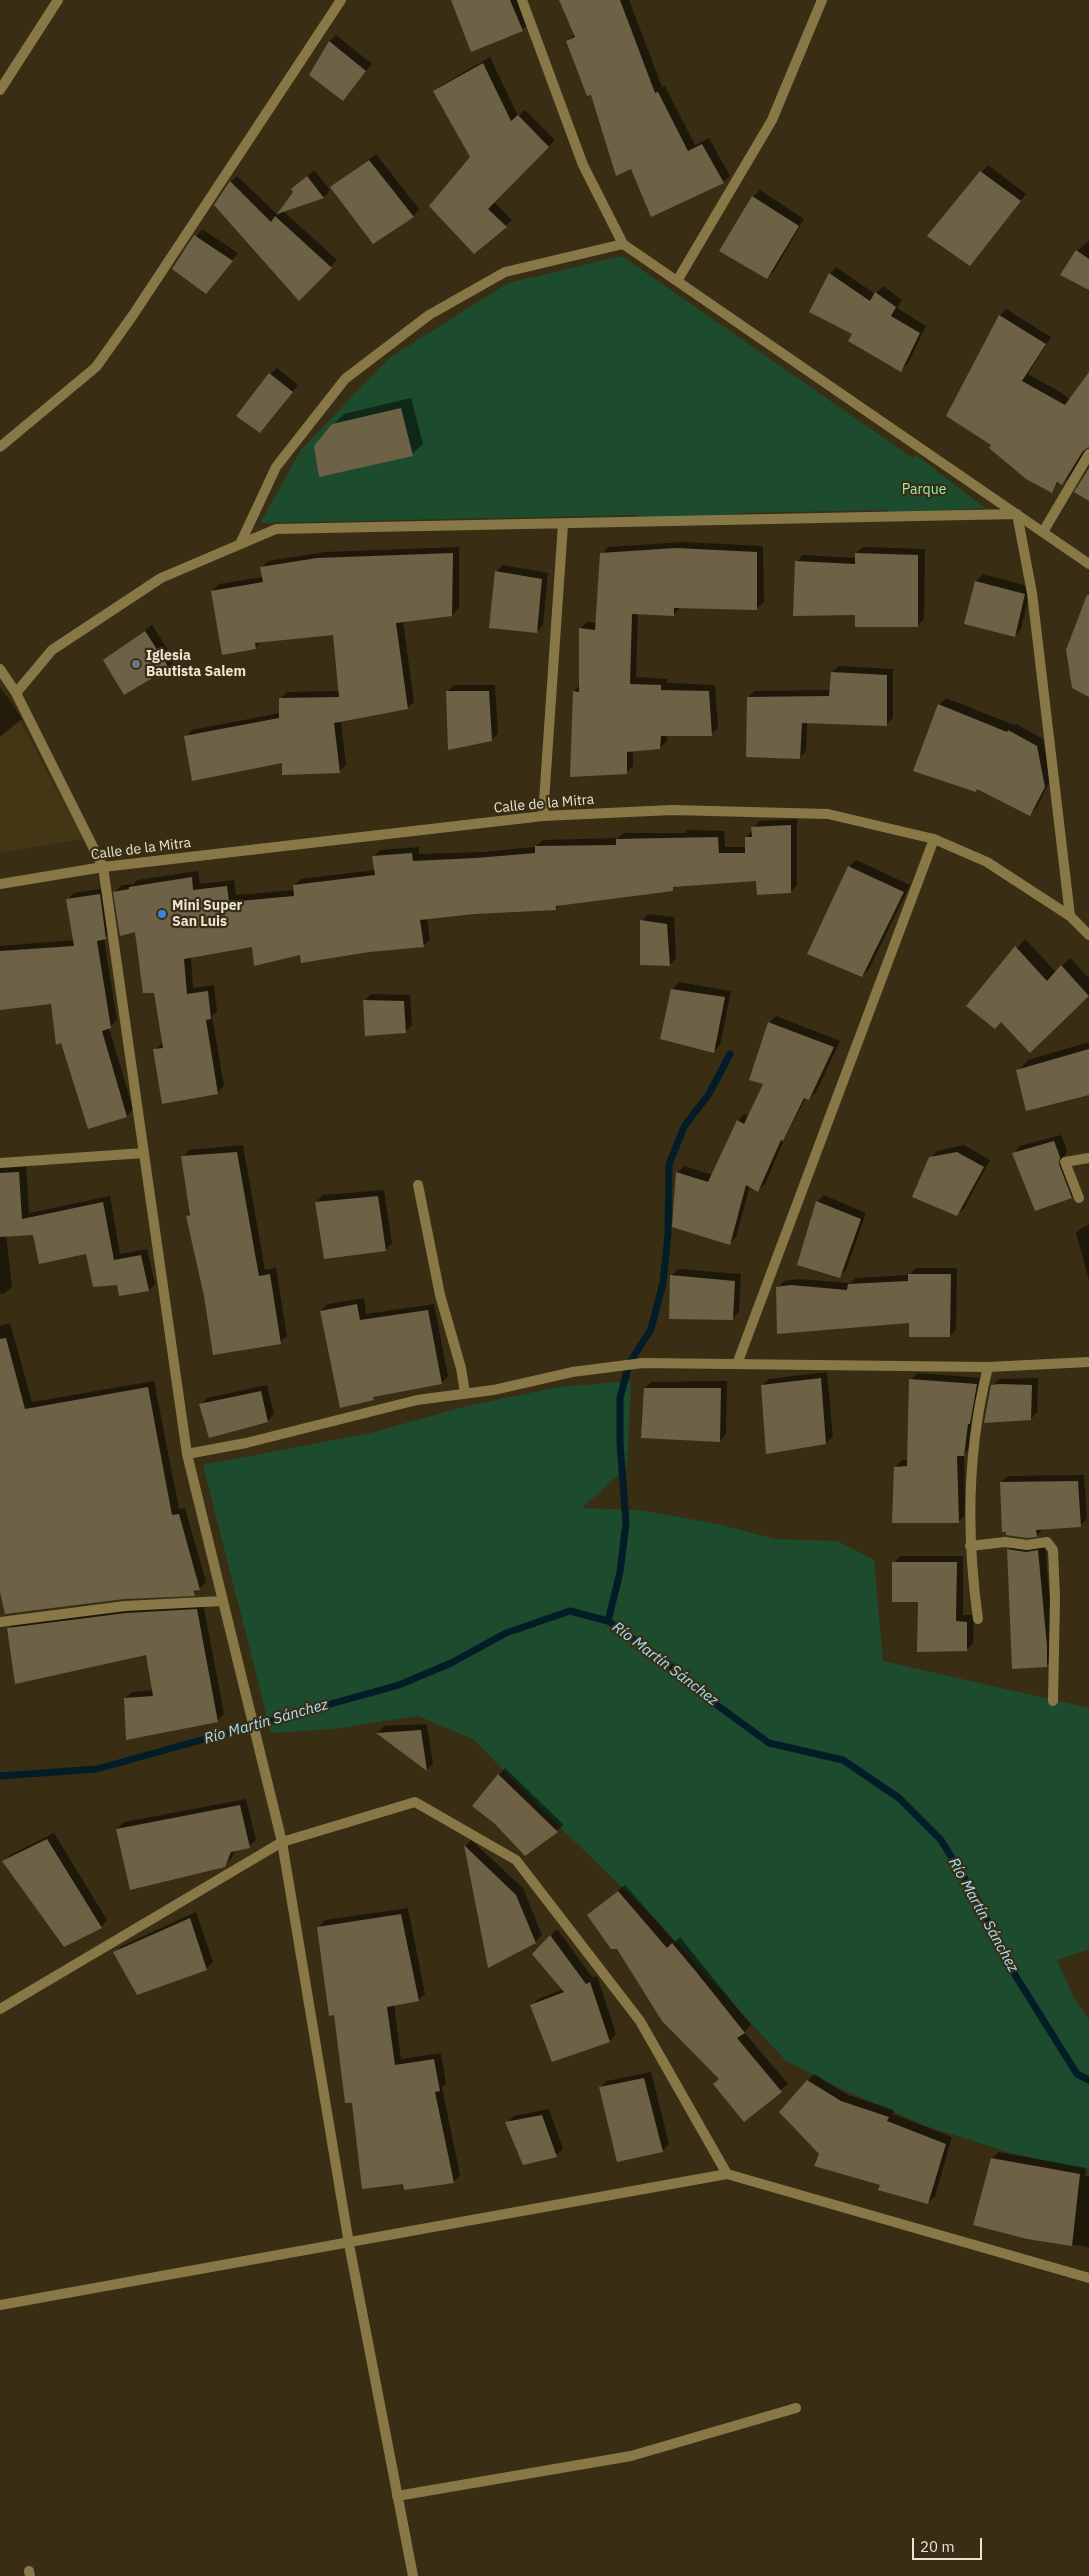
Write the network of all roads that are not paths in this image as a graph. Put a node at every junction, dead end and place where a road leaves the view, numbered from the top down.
1 (58, 0) edge
2 (341, 0) edge
3 (522, 0) edge
4 (822, 0) edge
5 (0, 90) edge
6 (623, 244) junction
7 (677, 281) junction
8 (0, 447) edge
9 (1089, 454) edge
10 (1016, 514) junction
11 (563, 524) junction
12 (1043, 532) junction
13 (240, 544) junction
14 (1089, 564) edge
15 (0, 669) edge
16 (16, 693) junction
17 (543, 816) junction
18 (934, 839) junction
19 (103, 867) junction
20 (0, 884) edge
21 (1070, 916) junction
22 (1089, 934) edge
23 (144, 1153) junction
24 (1089, 1158) edge
25 (0, 1163) edge
26 (418, 1185) dead end
27 (1079, 1198) dead end
28 (1089, 1362) edge
29 (737, 1364) junction
30 (988, 1367) junction
31 (465, 1394) junction
32 (187, 1454) junction
33 (970, 1546) junction
34 (222, 1602) junction
35 (978, 1619) dead end
36 (0, 1622) edge
37 (1053, 1701) dead end
38 (282, 1842) junction
39 (0, 2009) edge
40 (728, 2174) junction
41 (349, 2244) junction
42 (1089, 2278) edge
43 (0, 2306) edge
44 (796, 2408) dead end
45 (397, 2496) junction
46 (413, 2576) edge

1 - 5 street
2 - 8 street
3 - 6 street
4 - 7 street
6 - 7 street
6 - 13 street
7 - 10 street
9 - 12 street
10 - 11 street
10 - 12 street
10 - 21 street
11 - 13 street
11 - 17 street
12 - 14 street
13 - 16 street
15 - 16 street
16 - 19 street
17 - 18 street, Calle de la Mitra
17 - 19 street, Calle de la Mitra
18 - 21 street, Calle de la Mitra
18 - 29 street
19 - 20 street, Calle de la Mitra
19 - 23 street
21 - 22 street, Calle de la Mitra
23 - 25 street
23 - 32 street
24 - 27 street
26 - 31 street
28 - 30 street
29 - 30 street
29 - 31 street
30 - 33 street
31 - 32 street
32 - 34 street
33 - 35 street
33 - 37 street
34 - 36 street
34 - 38 street
38 - 39 street
38 - 40 street
38 - 41 street
40 - 41 street
40 - 42 street
41 - 43 street
41 - 45 street
44 - 45 street
45 - 46 street

